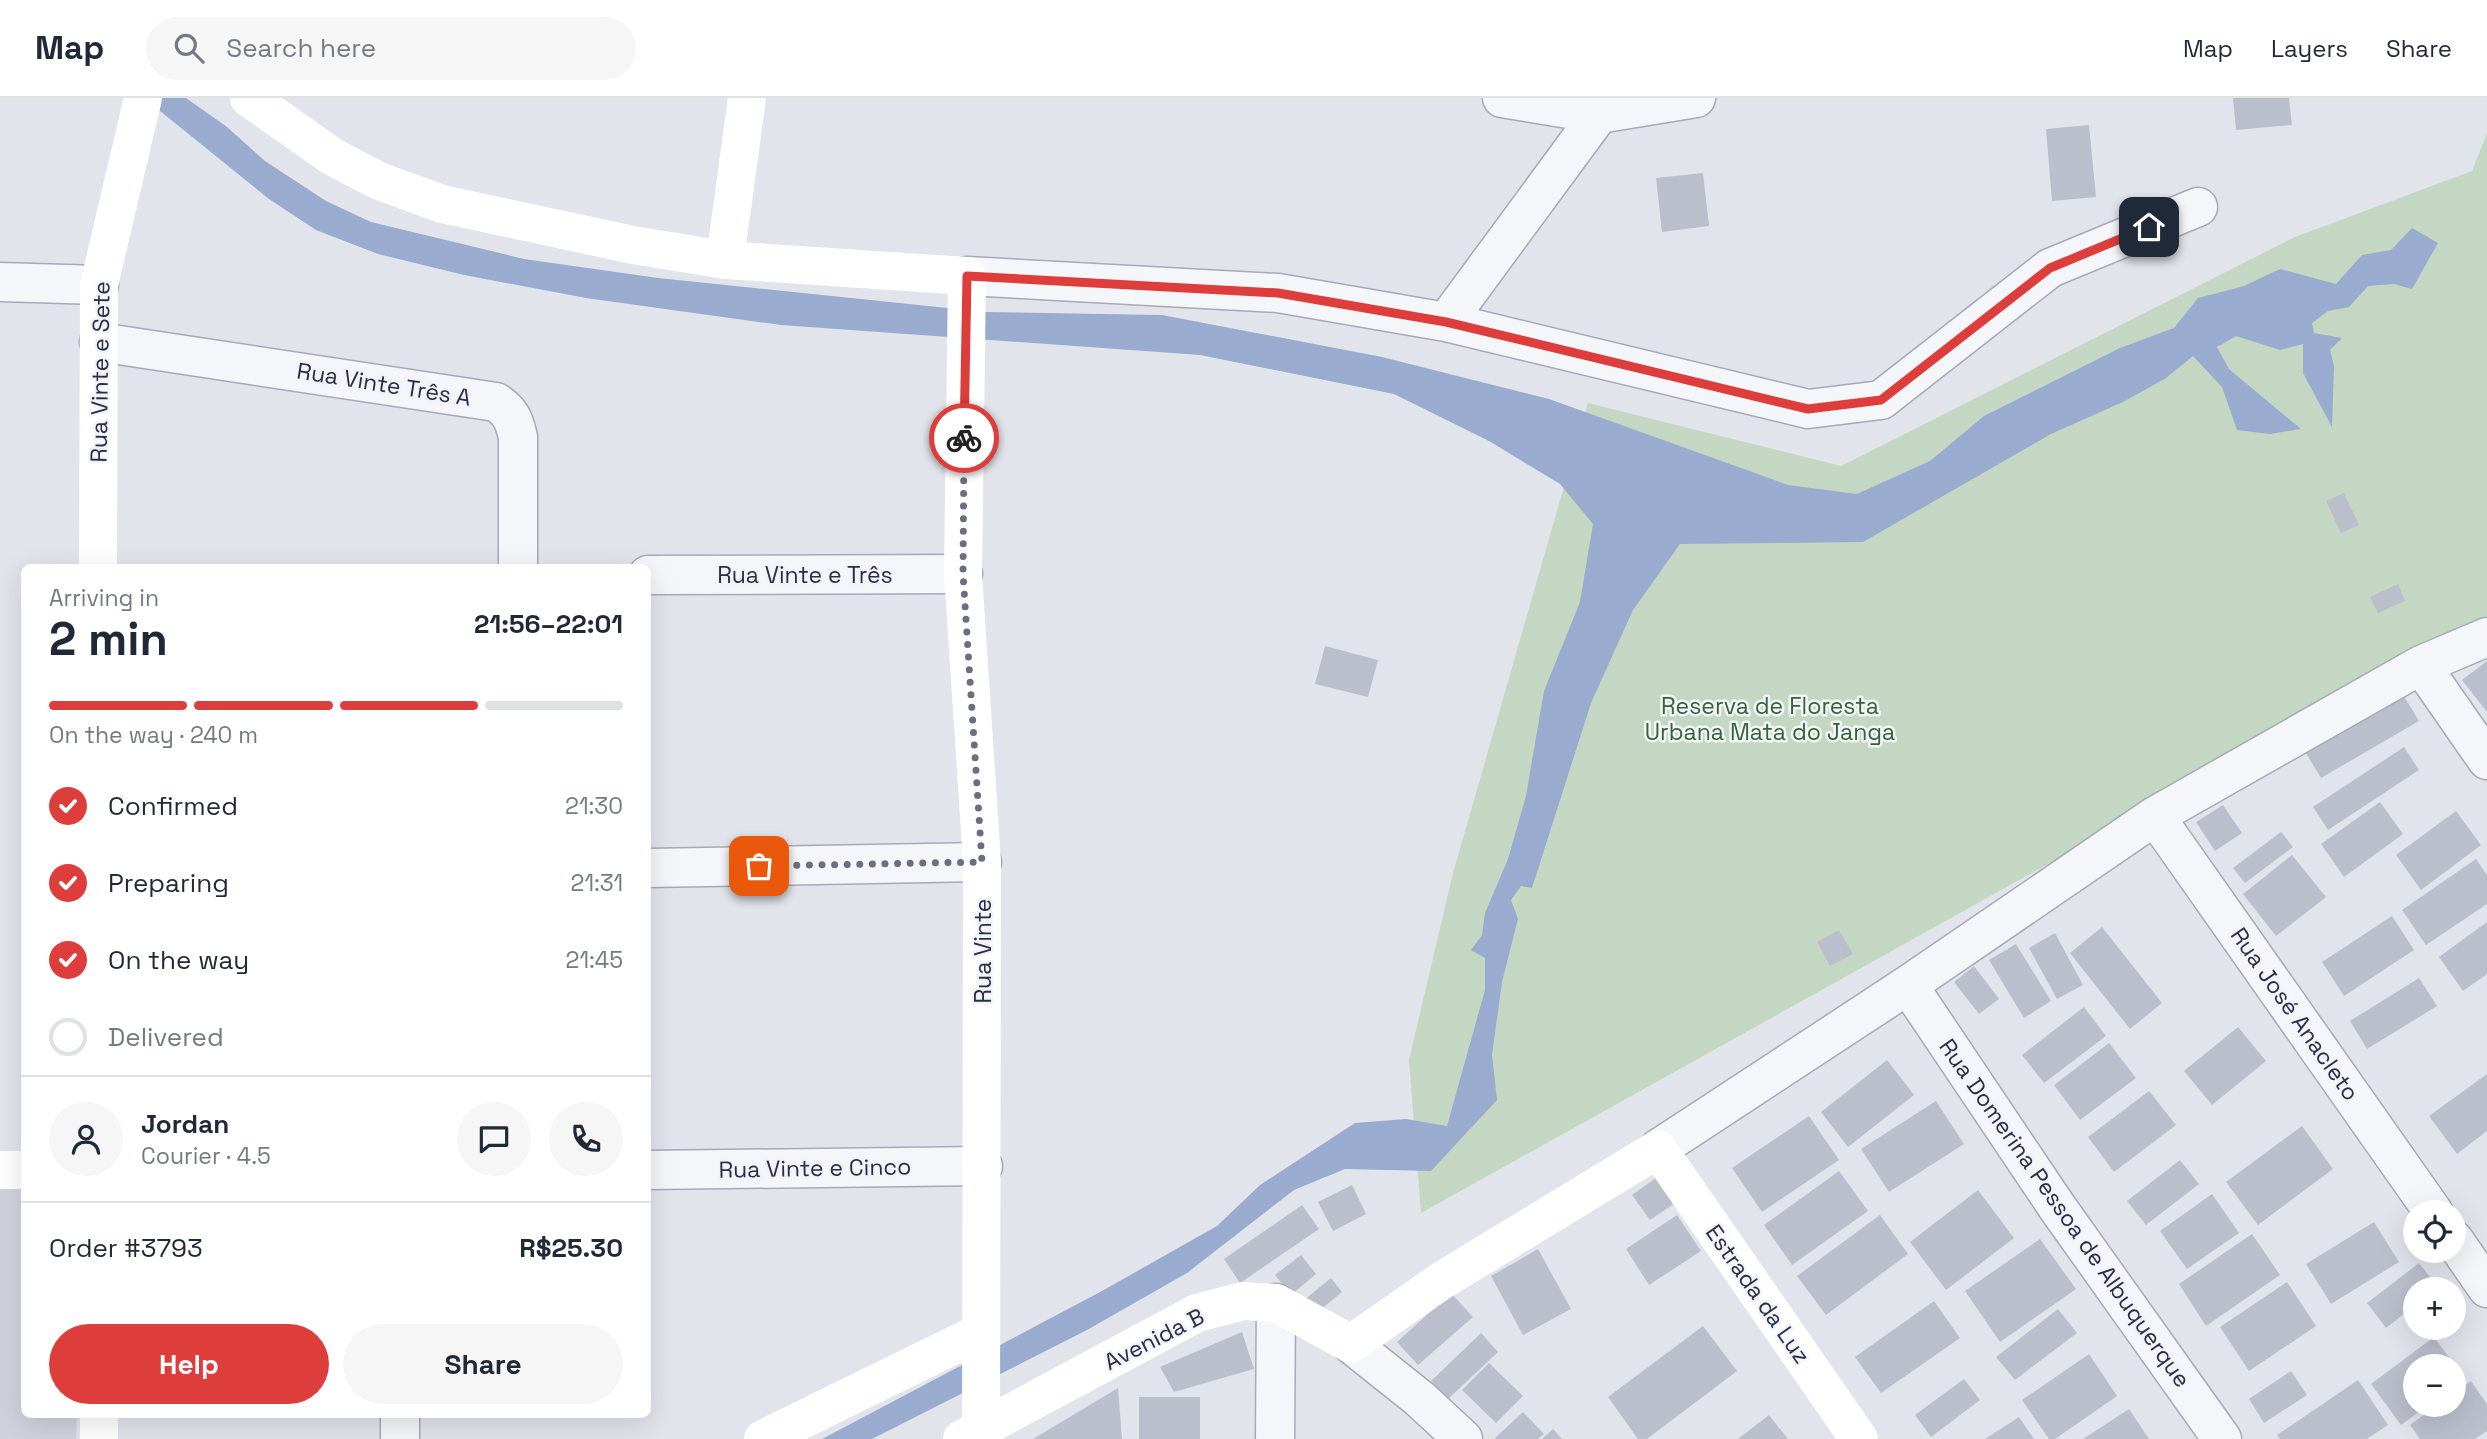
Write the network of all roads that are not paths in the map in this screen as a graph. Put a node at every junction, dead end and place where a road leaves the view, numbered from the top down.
1 (249, 98) edge
2 (747, 98) edge
3 (1502, 98) edge
4 (1696, 98) edge
5 (142, 103) edge
6 (1601, 106) edge
7 (2198, 207) dead end
8 (725, 260) junction
9 (966, 280) junction
10 (0, 282) edge
11 (99, 285) junction
12 (1446, 322) junction
13 (99, 342) junction
14 (98, 564) edge
15 (517, 564) edge
16 (963, 574) junction
17 (651, 575) edge
18 (2487, 637) edge
19 (2421, 665) junction
20 (2487, 760) edge
21 (2155, 816) junction
22 (982, 862) junction
23 (651, 869) edge
24 (1908, 985) junction
25 (1658, 1149) junction
26 (983, 1166) junction
27 (0, 1170) edge
28 (21, 1170) edge
29 (651, 1170) edge
30 (2425, 1200) edge
31 (2466, 1257) edge
32 (2487, 1287) edge
33 (1276, 1303) junction
34 (981, 1333) junction
35 (1351, 1344) junction
36 (99, 1418) edge
37 (400, 1418) edge
38 (976, 1433) edge
39 (99, 1439) edge
40 (400, 1439) edge
41 (763, 1439) edge
42 (1275, 1439) edge
43 (1463, 1439) edge
44 (1858, 1439) edge
45 (2222, 1439) edge

1 - 8 street
2 - 8 street
3 - 6 street
4 - 6 street
5 - 11 street, Rua Vinte e Sete
6 - 12 street
7 - 12 street
8 - 9 street
9 - 12 street
9 - 16 street, Rua Vinte
10 - 11 street
11 - 13 street, Rua Vinte e Sete
13 - 14 street, Rua Vinte e Sete
13 - 15 street, Rua Vinte Três A
16 - 17 street, Rua Vinte e Três
16 - 22 street, Rua Vinte
18 - 19 street
19 - 20 street
19 - 21 street
21 - 24 street
21 - 30 street, Rua José Anacleto
22 - 23 street
22 - 26 street, Rua Vinte
24 - 25 street
24 - 45 street, Rua Domerina Pessoa de Albuquerque
25 - 35 street
25 - 44 street, Estrada da Luz
26 - 29 street, Rua Vinte e Cinco
26 - 34 street, Rua Vinte
27 - 28 street
31 - 32 street
33 - 35 street, Avenida B
33 - 38 street, Avenida B
33 - 42 street
34 - 38 street, Avenida B
34 - 41 street
35 - 43 street, Avenida B
36 - 39 street
37 - 40 street

